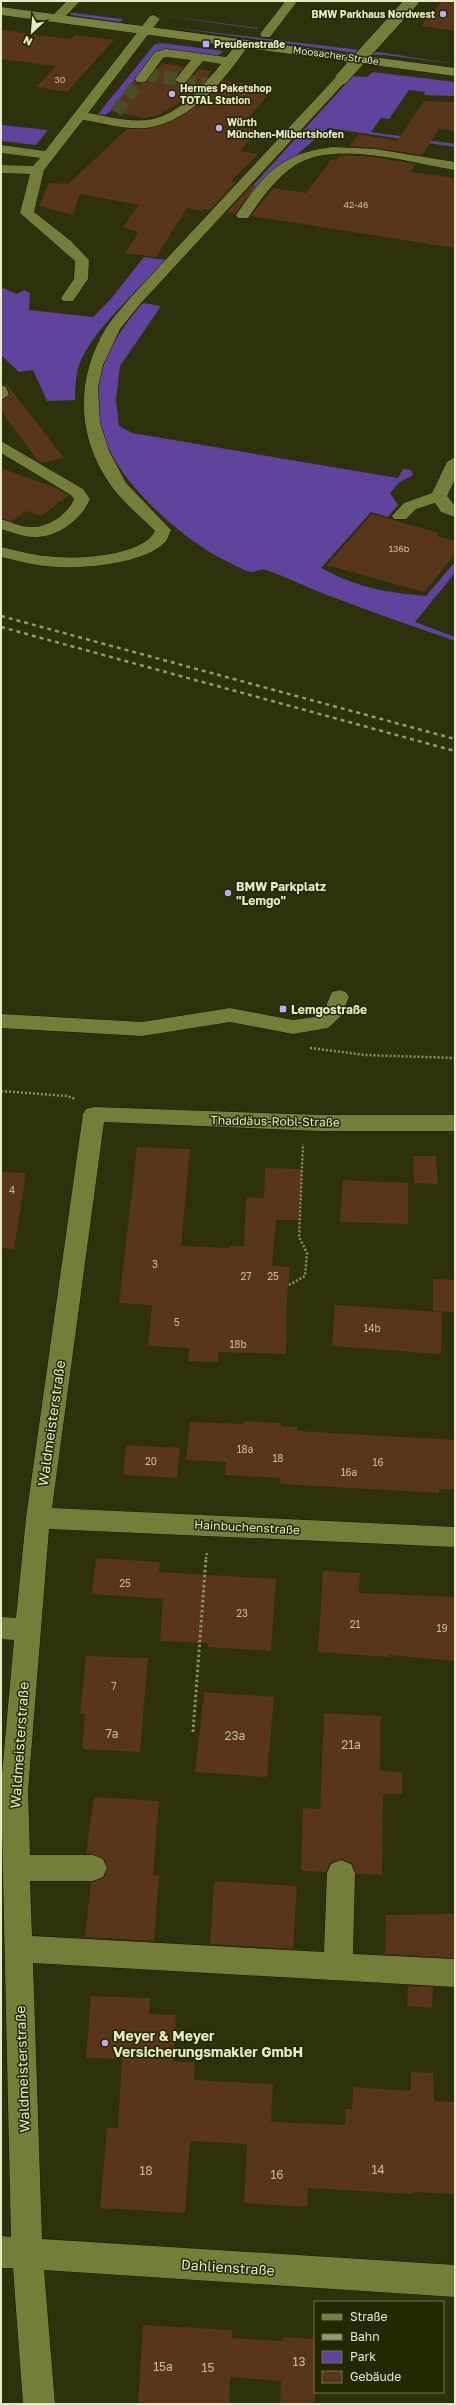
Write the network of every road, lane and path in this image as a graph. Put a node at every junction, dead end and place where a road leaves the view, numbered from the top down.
1 (15, 1) edge
2 (289, 1) edge
3 (412, 1) edge
4 (71, 4) edge
5 (1, 11) edge
6 (57, 18) junction
7 (154, 19) junction
8 (168, 21) dead end
9 (146, 30) junction
10 (266, 34) junction
11 (281, 36) dead end
12 (243, 37) junction
13 (356, 46) dead end
14 (386, 50) dead end
15 (200, 57) junction
16 (228, 61) junction
17 (455, 72) edge
18 (143, 76) tunnel mouth
19 (181, 80) dead end
20 (78, 115) junction
21 (1, 149) edge
22 (47, 155) junction
23 (455, 166) edge
24 (1, 169) edge
25 (36, 170) junction
26 (243, 215) dead end
27 (68, 298) dead end
28 (1, 390) edge
29 (1, 395) edge
30 (1, 446) edge
31 (455, 462) edge
32 (439, 496) junction
33 (455, 512) edge
34 (400, 516) dead end
35 (1, 524) edge
36 (1, 552) edge
37 (339, 997) dead end
38 (1, 1021) edge
39 (303, 1048) dead end
40 (455, 1058) edge
41 (1, 1091) edge
42 (94, 1114) junction
43 (304, 1122) junction
44 (455, 1123) edge
45 (289, 1285) dead end
46 (38, 1518) junction
47 (209, 1526) junction
48 (455, 1537) edge
49 (14, 1629) edge
50 (193, 1732) dead end
51 (16, 1868) junction
52 (93, 1868) dead end
53 (341, 1873) dead end
54 (19, 1949) junction
55 (338, 1966) junction
56 (455, 1973) edge
57 (14, 2254) edge
58 (455, 2281) edge
59 (39, 2404) edge

1 - 4 main road
2 - 10 street
3 - 36 street, bridge
4 - 6 street
4 - 7 main road
5 - 6 main road, Moosacher Straße
6 - 9 main road, Moosacher Straße
7 - 8 main road
7 - 9 street
9 - 12 main road, Moosacher Straße
9 - 20 street
10 - 11 main road, Moosacher Straße
10 - 12 main road, Moosacher Straße
12 - 16 street
12 - 17 main road, Moosacher Straße
13 - 14 main road, Moosacher Straße
15 - 16 street
15 - 18 street
15 - 19 street
16 - 20 street
20 - 22 street
21 - 22 street
22 - 25 street
23 - 26 street
24 - 25 street
25 - 27 street
28 - 29 street
30 - 35 street
31 - 32 street
32 - 33 street
32 - 34 street
37 - 38 street
39 - 40 path
41 - 42 path
42 - 43 street, Thaddäus-Robl-Straße
42 - 46 street, Waldmeisterstraße
43 - 44 street, Thaddäus-Robl-Straße
43 - 45 path
46 - 47 street, Hainbuchenstraße
46 - 49 street, Waldmeisterstraße
47 - 48 street, Hainbuchenstraße
47 - 50 path
49 - 51 street, Waldmeisterstraße
51 - 52 street
51 - 54 street, Waldmeisterstraße
53 - 55 street
54 - 55 street
54 - 57 street, Waldmeisterstraße
55 - 56 street
57 - 58 street, Dahlienstraße
57 - 59 street, Waldmeisterstraße

